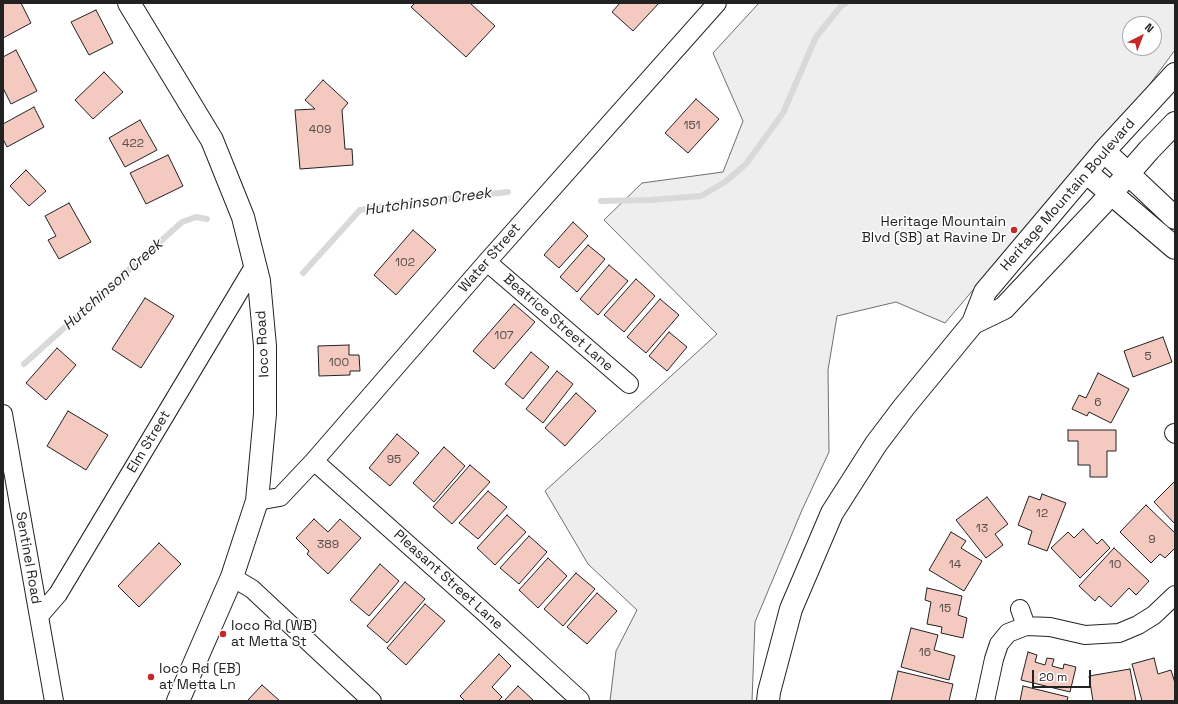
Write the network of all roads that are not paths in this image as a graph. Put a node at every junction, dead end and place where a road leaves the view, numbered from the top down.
1 (129, 3) edge
2 (717, 3) edge
3 (1175, 74) edge
4 (1175, 123) edge
5 (1104, 151) junction
6 (1087, 172) junction
7 (1128, 174) junction
8 (1111, 194) junction
9 (1175, 218) edge
10 (1175, 248) edge
11 (487, 262) junction
12 (255, 265) junction
13 (973, 323) junction
14 (629, 384) dead end
15 (3, 414) edge
16 (314, 461) junction
17 (257, 501) junction
18 (232, 578) junction
19 (1175, 595) edge
20 (1020, 608) dead end
21 (39, 616) junction
22 (1026, 626) junction
23 (580, 700) edge
24 (54, 701) edge
25 (178, 701) edge
26 (372, 701) edge
27 (768, 701) edge
28 (985, 701) edge

1 - 12 main road, Ioco Road
2 - 11 street, Water Street
3 - 5 main road, Heritage Mountain Boulevard
4 - 7 main road, Heritage Mountain Boulevard
5 - 6 main road, Heritage Mountain Boulevard
5 - 7 main road
6 - 8 main road
6 - 13 main road, Heritage Mountain Boulevard
7 - 8 main road, Heritage Mountain Boulevard
7 - 9 main road
8 - 10 main road
8 - 13 main road, Heritage Mountain Boulevard
11 - 14 street, Beatrice Street Lane
11 - 16 street, Water Street
12 - 17 main road, Ioco Road
12 - 21 street, Elm Street
13 - 27 main road, Heritage Mountain Boulevard
15 - 21 street, Sentinel Road
16 - 17 street, Water Street
16 - 23 street, Pleasant Street Lane
17 - 18 main road, Ioco Road
18 - 25 main road, Ioco Road
18 - 26 street
19 - 22 street
20 - 22 street
21 - 24 street, Sentinel Road
22 - 28 street

